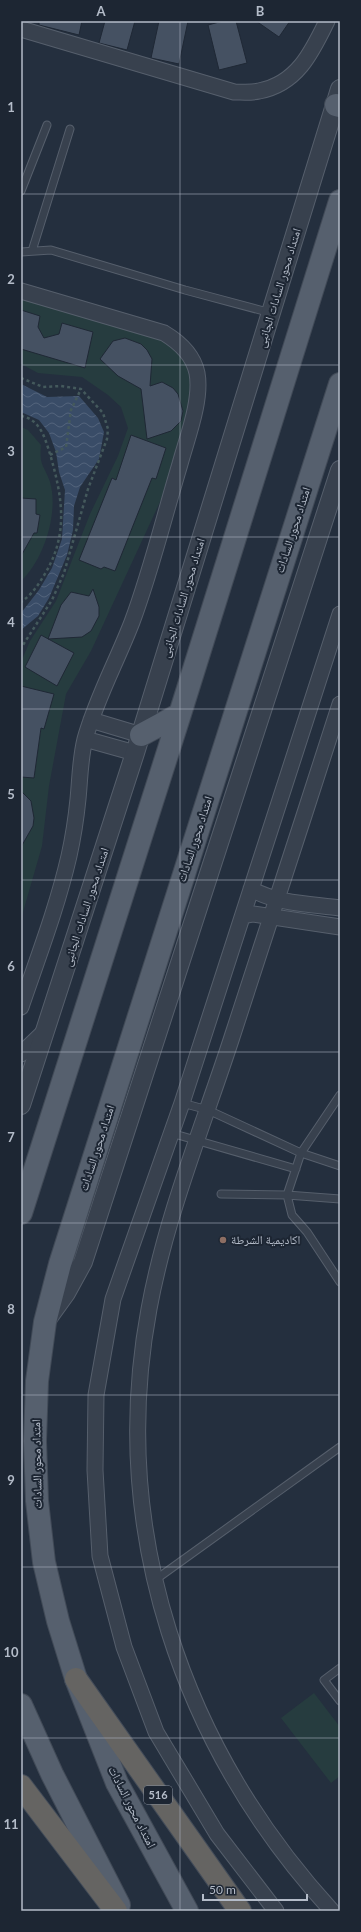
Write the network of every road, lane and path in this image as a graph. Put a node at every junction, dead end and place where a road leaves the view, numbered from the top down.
1 (327, 21) edge
2 (21, 29) edge
3 (339, 100) edge
4 (47, 124) dead end
5 (70, 129) dead end
6 (21, 191) edge
7 (340, 201) edge
8 (32, 251) junction
9 (21, 252) edge
10 (21, 290) edge
11 (271, 313) junction
12 (21, 378) edge
13 (340, 384) edge
14 (81, 389) junction
15 (21, 416) edge
16 (50, 455) junction
17 (340, 470) edge
18 (21, 602) edge
19 (340, 614) edge
20 (21, 648) edge
21 (340, 704) edge
22 (180, 714) junction
23 (91, 720) junction
24 (85, 739) junction
25 (138, 744) junction
26 (251, 889) junction
27 (277, 900) junction
28 (340, 908) edge
29 (243, 916) junction
30 (272, 918) junction
31 (340, 927) edge
32 (21, 1007) edge
33 (28, 1061) edge
34 (340, 1095) edge
35 (182, 1103) junction
36 (21, 1105) edge
37 (208, 1110) junction
38 (171, 1133) junction
39 (196, 1141) junction
40 (301, 1153) junction
41 (340, 1166) edge
42 (296, 1169) junction
43 (221, 1194) dead end
44 (287, 1195) junction
45 (340, 1199) edge
46 (21, 1213) edge
47 (340, 1282) edge
48 (46, 1322) junction
49 (340, 1447) edge
50 (155, 1580) junction
51 (340, 1668) edge
52 (76, 1679) junction
53 (340, 1701) edge
54 (21, 1705) edge
55 (21, 1786) edge
56 (116, 1911) edge
57 (122, 1911) edge
58 (187, 1911) edge
59 (240, 1911) edge
60 (276, 1911) edge
61 (332, 1911) edge

1 - 2 street
3 - 11 street, امتداد محور السادات الجانبى
4 - 6 lane
5 - 8 lane
7 - 22 main road
8 - 9 lane
8 - 11 lane
10 - 23 street
11 - 25 street, امتداد محور السادات الجانبى
12 - 14 path
13 - 48 main road, امتداد محور السادات
14 - 16 path
14 - 20 path
15 - 16 path
16 - 18 path
17 - 48 street
19 - 26 street
21 - 27 street
22 - 25 main road
22 - 46 main road
23 - 24 street
23 - 25 street
24 - 25 street
24 - 32 street
25 - 33 street, امتداد محور السادات الجانبى
26 - 27 street
26 - 29 street
27 - 28 street
27 - 30 street
29 - 30 street
29 - 35 street
30 - 31 street
30 - 37 street
33 - 36 street, امتداد محور السادات الجانبى
34 - 40 lane
35 - 37 lane
35 - 38 street
37 - 39 street
37 - 40 lane
38 - 39 lane
38 - 60 street
39 - 42 lane
39 - 50 street
40 - 41 lane
40 - 42 lane
42 - 44 lane
43 - 44 lane
44 - 45 lane
44 - 47 lane
48 - 52 main road, امتداد محور السادات
49 - 50 lane
50 - 61 street
51 - 53 lane
52 - 58 main road, امتداد محور السادات
52 - 59 highway, 516
54 - 57 main road
55 - 56 highway

